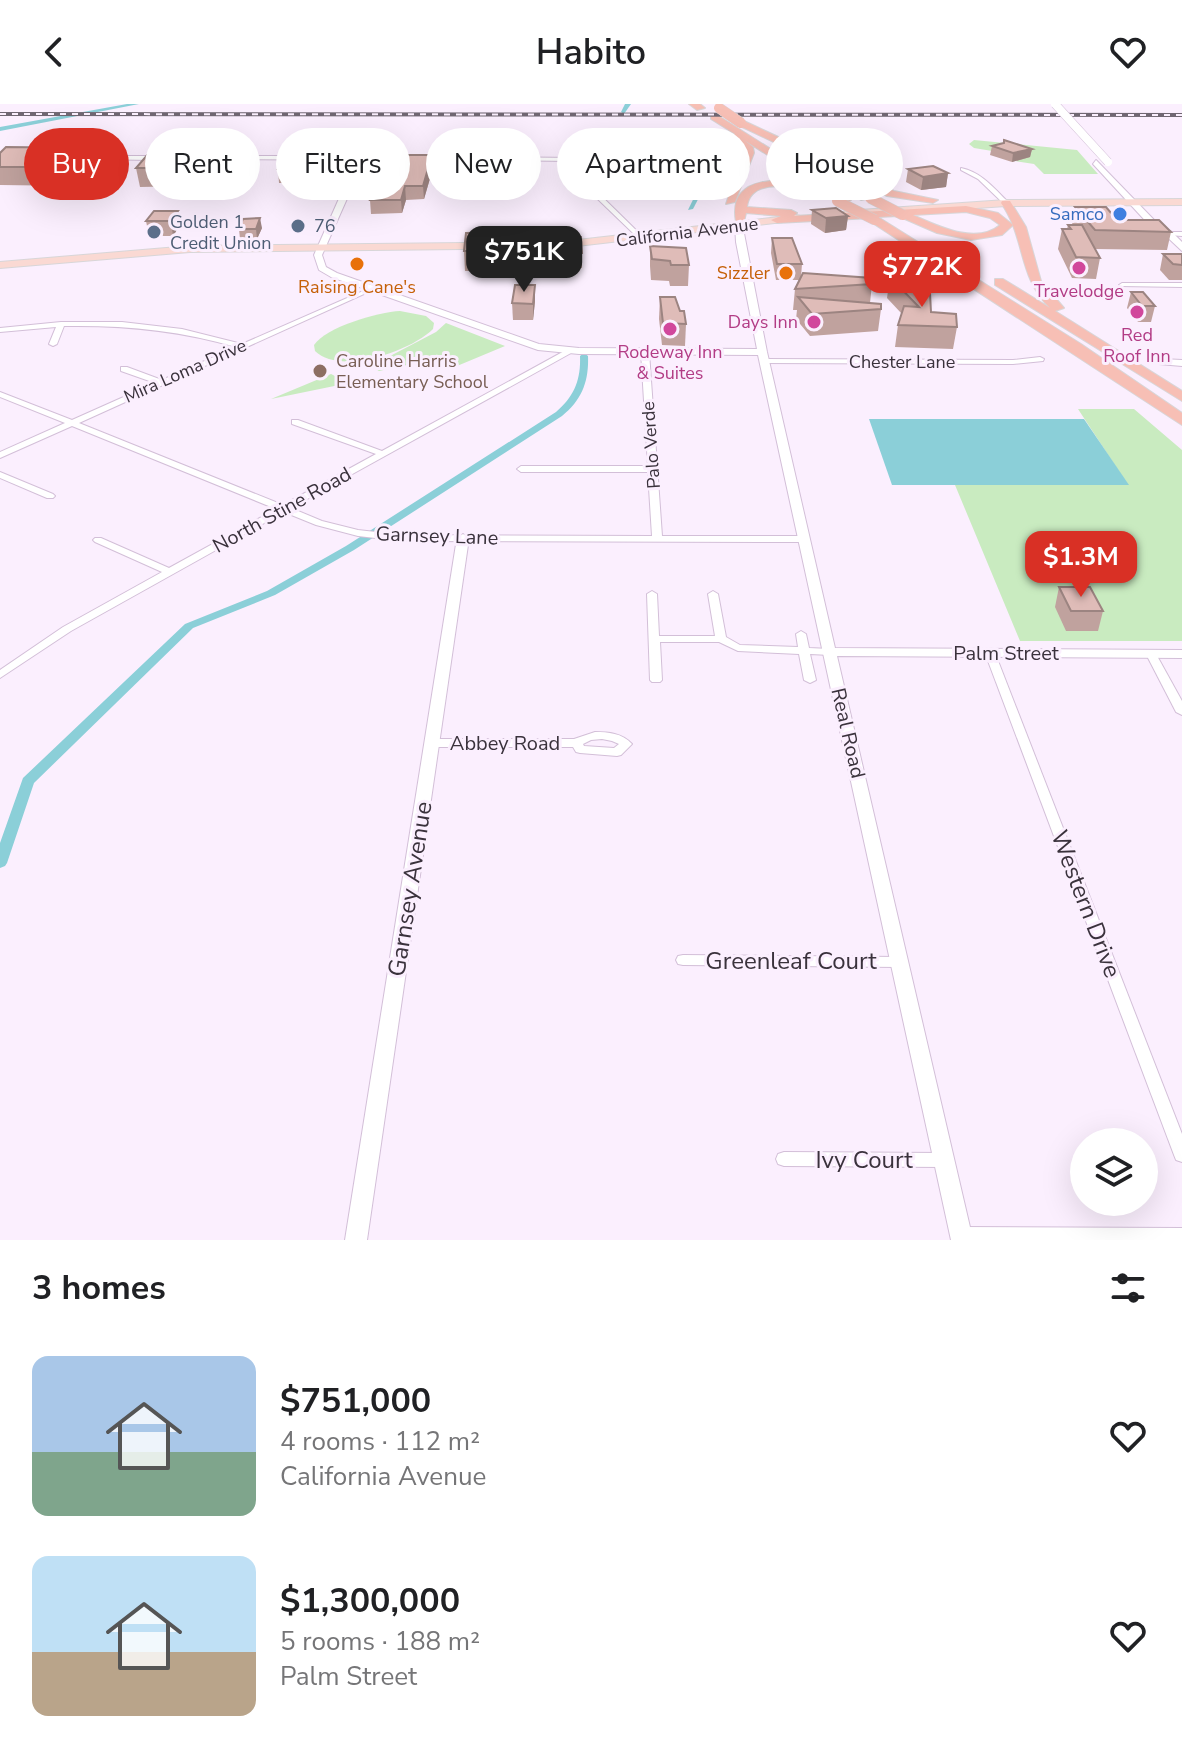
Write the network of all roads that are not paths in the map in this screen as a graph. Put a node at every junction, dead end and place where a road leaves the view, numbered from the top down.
1 (1044, 104) edge
2 (1055, 104) edge
3 (697, 106) edge
4 (715, 110) edge
5 (732, 128) edge
6 (766, 136) edge
7 (410, 158) edge
8 (963, 169) dead end
9 (766, 187) edge
10 (903, 197) edge
11 (1137, 199) junction
12 (1182, 199) edge
13 (342, 200) edge
14 (730, 200) edge
15 (842, 200) edge
16 (871, 200) edge
17 (995, 201) junction
18 (920, 211) junction
19 (809, 213) joint
20 (898, 216) junction
21 (737, 219) junction
22 (777, 220) junction
23 (636, 233) junction
24 (1169, 234) junction
25 (1182, 234) edge
26 (575, 242) junction
27 (523, 244) junction
28 (321, 245) junction
29 (126, 247) junction
30 (1182, 248) edge
31 (109, 254) junction
32 (0, 262) edge
33 (1122, 285) dead end
34 (1182, 285) edge
35 (372, 289) junction
36 (61, 324) junction
37 (0, 330) edge
38 (53, 344) dead end
39 (241, 346) junction
40 (568, 351) junction
41 (645, 352) junction
42 (763, 356) junction
43 (1040, 359) dead end
44 (1127, 361) junction
45 (1162, 362) dead end
46 (1182, 363) edge
47 (124, 369) dead end
48 (160, 382) junction
49 (0, 394) edge
50 (1182, 397) edge
51 (1182, 420) edge
52 (69, 422) junction
53 (295, 422) dead end
54 (383, 454) junction
55 (0, 455) edge
56 (521, 469) dead end
57 (653, 469) junction
58 (0, 475) edge
59 (50, 496) dead end
60 (283, 509) junction
61 (463, 538) junction
62 (657, 539) junction
63 (804, 539) junction
64 (98, 540) dead end
65 (169, 572) junction
66 (652, 594) dead end
67 (713, 594) dead end
68 (801, 634) dead end
69 (654, 639) junction
70 (721, 639) junction
71 (802, 650) junction
72 (830, 652) junction
73 (990, 653) junction
74 (1151, 654) junction
75 (1182, 654) edge
76 (0, 675) edge
77 (656, 680) dead end
78 (810, 680) dead end
79 (1182, 712) edge
80 (432, 743) junction
81 (577, 743) dead end
82 (683, 960) dead end
83 (899, 962) junction
84 (1182, 1155) edge
85 (784, 1159) dead end
86 (944, 1160) junction
87 (1182, 1236) edge
88 (961, 1237) edge
89 (356, 1240) edge

1 - 11 main road
2 - 11 main road, bridge
3 - 4 highway
4 - 5 highway
4 - 6 highway, bridge
7 - 23 street
8 - 17 street
9 - 21 highway
10 - 17 highway
11 - 12 main road, California Avenue
11 - 17 main road, California Avenue
11 - 24 main road
13 - 28 street
14 - 21 highway
15 - 51 highway, bridge
16 - 20 highway, bridge
17 - 18 main road
17 - 19 main road, California Avenue
17 - 22 main road, California Avenue
17 - 44 highway
18 - 20 highway
18 - 22 highway
19 - 21 highway
20 - 44 highway
21 - 22 main road, California Avenue
21 - 23 main road, California Avenue
21 - 26 main road, California Avenue
21 - 42 street, Real Road
23 - 26 main road, California Avenue
24 - 25 street
24 - 30 main road
26 - 27 main road, California Avenue
27 - 28 main road, California Avenue
27 - 28 main road, California Avenue
28 - 29 main road, California Avenue
28 - 31 main road, California Avenue
28 - 35 street, Chester Lane
29 - 31 main road
29 - 32 main road, California Avenue
31 - 32 main road, California Avenue
33 - 34 street
35 - 39 street, Mira Loma Drive
35 - 40 street, Chester Lane
36 - 37 street
36 - 38 street
36 - 39 street
39 - 48 street, Mira Loma Drive
40 - 41 street, Chester Lane
40 - 54 street, North Stine Road
41 - 42 street, Chester Lane
41 - 57 street, Palo Verde
42 - 43 street, Chester Lane
42 - 63 street, Real Road
44 - 50 highway
45 - 46 street
47 - 48 street
48 - 52 street, Mira Loma Drive
49 - 52 street, Garnsey Lane
52 - 55 street, Mira Loma Drive
52 - 60 street, Garnsey Lane
53 - 54 street
54 - 60 street, North Stine Road
56 - 57 street
57 - 62 street, Palo Verde
58 - 59 street
60 - 61 street, Garnsey Lane
60 - 65 street, North Stine Road
61 - 62 street, Garnsey Lane
61 - 80 street, Garnsey Avenue
62 - 63 street, Garnsey Lane
63 - 72 street, Real Road
64 - 65 street
65 - 76 street, North Stine Road
66 - 69 street
67 - 70 street
68 - 71 street
69 - 70 street
69 - 77 street
70 - 71 street
71 - 72 street
71 - 78 street
72 - 73 street, Palm Street
72 - 83 street, Real Road
73 - 74 street, Palm Street
73 - 84 street, Western Drive
74 - 75 street, Palm Street
74 - 79 street
80 - 81 street, Abbey Road
80 - 89 street, Garnsey Avenue
82 - 83 street, Greenleaf Court
83 - 86 street, Real Road
85 - 86 street, Ivy Court
86 - 88 street, Real Road
87 - 88 street

